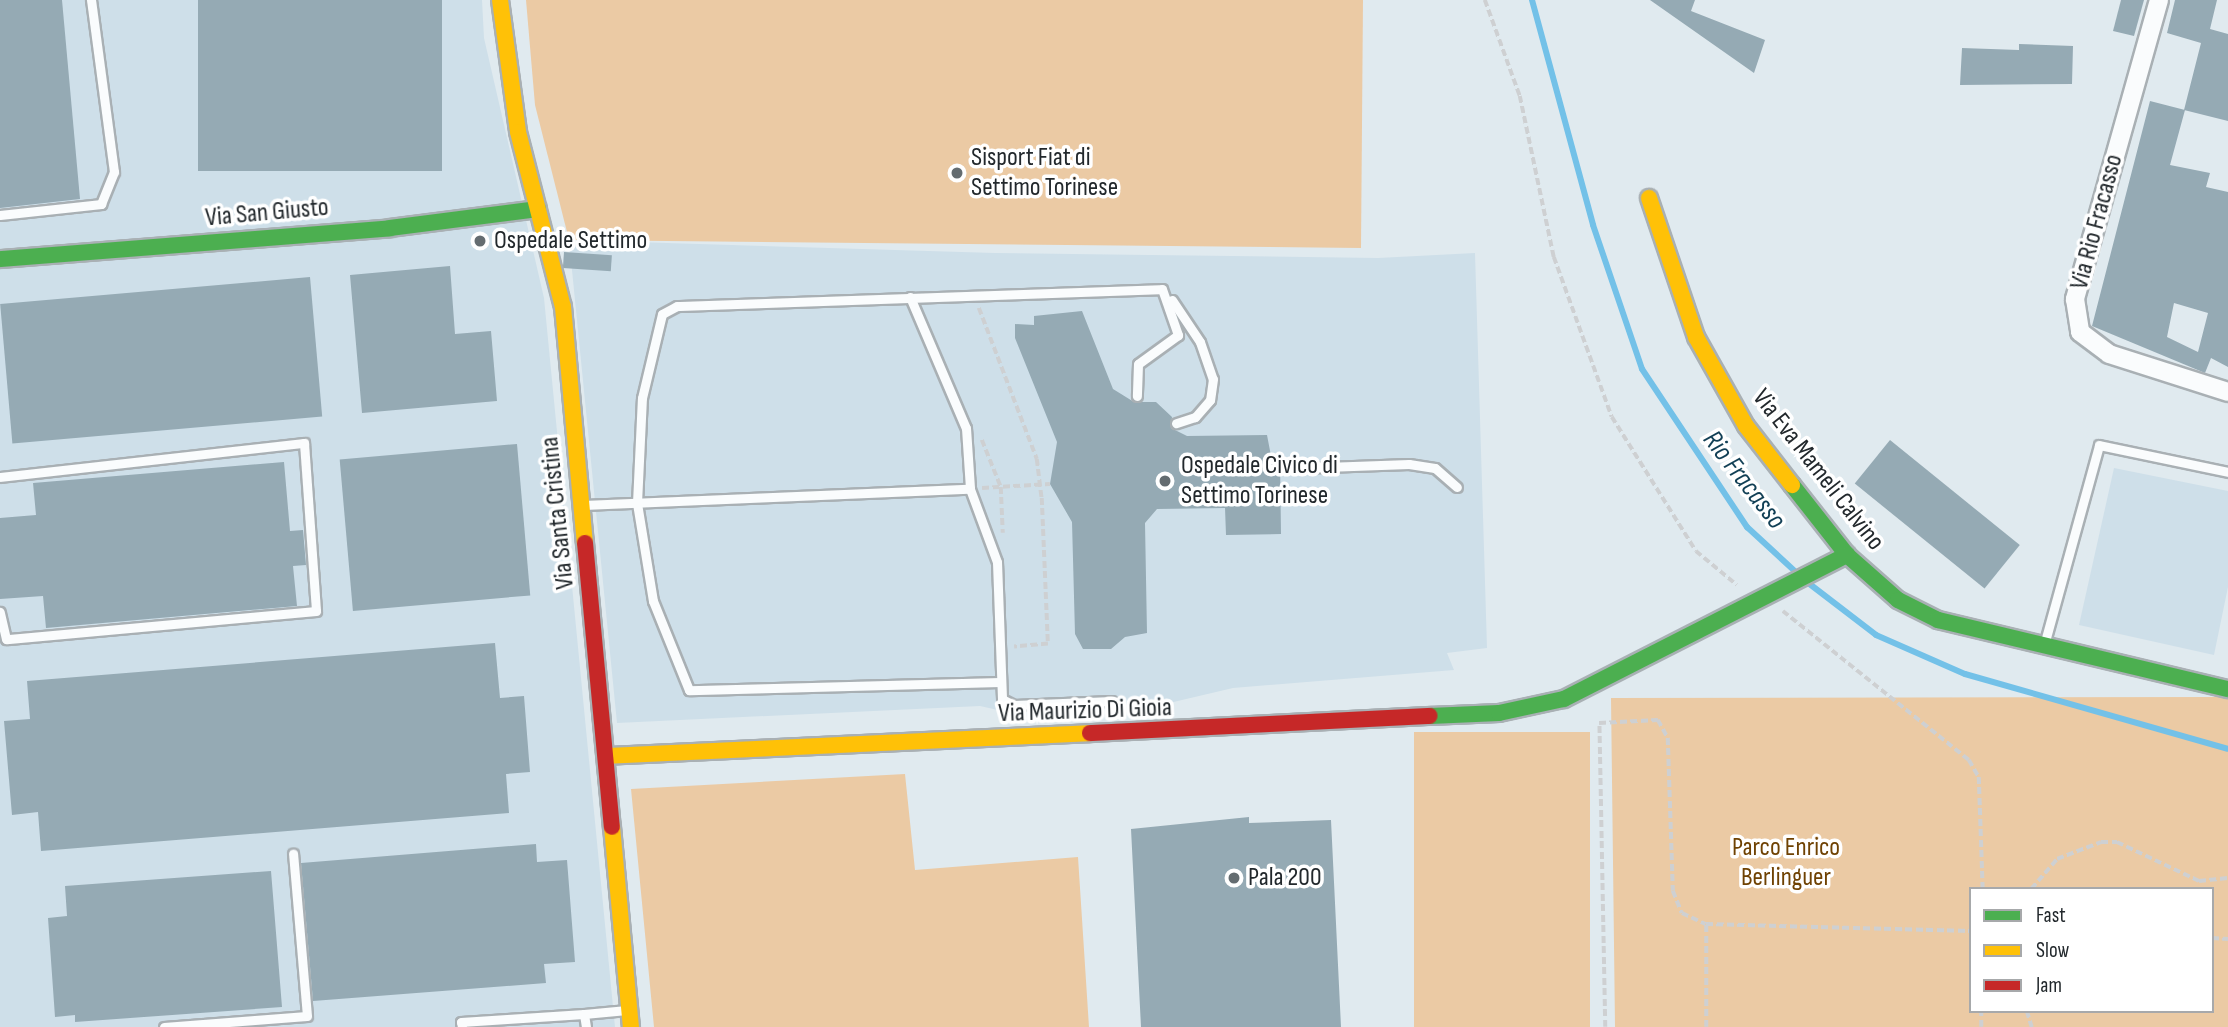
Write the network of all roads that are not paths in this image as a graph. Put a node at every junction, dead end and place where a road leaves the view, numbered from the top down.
1 (91, 0) edge
2 (500, 0) edge
3 (2159, 0) edge
4 (1648, 198) dead end
5 (538, 209) junction
6 (0, 215) edge
7 (0, 259) edge
8 (910, 297) junction
9 (1170, 298) junction
10 (2226, 393) edge
11 (1137, 396) dead end
12 (1176, 423) dead end
13 (1297, 468) dead end
14 (2228, 472) edge
15 (0, 477) edge
16 (1457, 487) dead end
17 (970, 489) junction
18 (637, 502) junction
19 (582, 505) junction
20 (1847, 555) junction
21 (0, 612) edge
22 (2044, 648) junction
23 (1000, 682) junction
24 (2228, 689) edge
25 (1112, 701) dead end
26 (606, 756) junction
27 (293, 853) dead end
28 (629, 1010) junction
29 (584, 1013) junction
30 (265, 1023) edge
31 (164, 1027) edge
32 (462, 1027) edge
33 (586, 1027) edge
34 (631, 1027) edge

1 - 6 lane
2 - 5 street, Via Santa Cristina
3 - 10 street, Via Rio Fracasso
4 - 20 street, Via Eva Mameli Calvino
5 - 7 street, Via San Giusto
5 - 19 street, Via Santa Cristina
8 - 9 lane
8 - 17 lane
8 - 18 lane
9 - 11 lane
9 - 12 lane
13 - 16 lane
14 - 22 lane
15 - 21 lane
17 - 18 lane
17 - 23 lane
18 - 19 lane
18 - 23 lane
19 - 26 street, Via Santa Cristina
20 - 22 street, Via Eva Mameli Calvino
20 - 26 street, Via Maurizio Di Gioia
22 - 24 street, Via Eva Mameli Calvino
23 - 25 lane
26 - 28 street, Via Santa Cristina
27 - 30 lane
28 - 29 lane
28 - 34 street, Via Santa Cristina
29 - 32 lane
29 - 33 lane
30 - 31 lane

